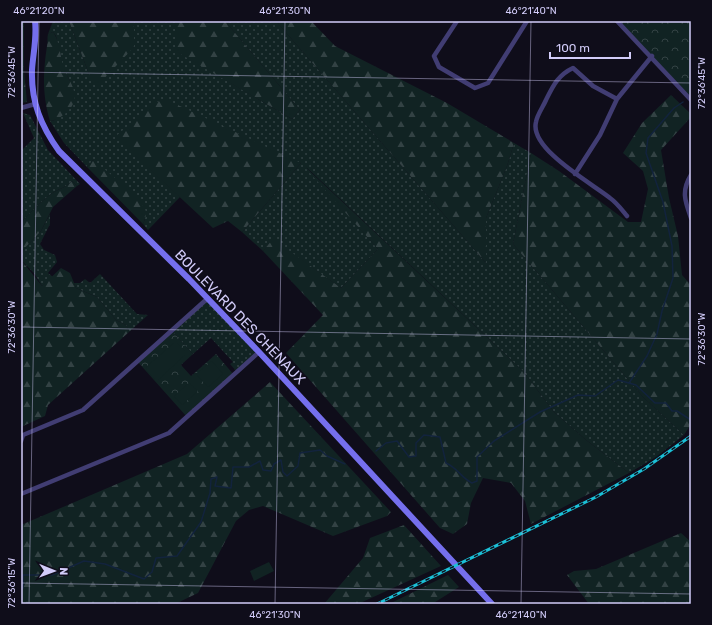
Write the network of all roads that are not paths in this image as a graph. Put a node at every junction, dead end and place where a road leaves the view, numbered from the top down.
1 (35, 21) edge
2 (458, 21) edge
3 (527, 21) edge
4 (617, 21) edge
5 (652, 56) junction
6 (617, 99) junction
7 (691, 100) edge
8 (34, 104) junction
9 (21, 108) edge
10 (575, 174) junction
11 (691, 175) edge
12 (627, 216) dead end
13 (691, 218) edge
14 (208, 298) junction
15 (259, 352) junction
16 (21, 441) edge
17 (21, 495) edge
18 (492, 604) edge

1 - 8 main road, BOULEVARD DES CHENAUX
2 - 3 street
4 - 5 street
5 - 6 street
5 - 7 street
6 - 10 street
6 - 10 street
8 - 9 street
8 - 14 main road, BOULEVARD DES CHENAUX
10 - 12 street
11 - 13 street
14 - 15 main road, BOULEVARD DES CHENAUX
14 - 16 street
15 - 17 street
15 - 18 main road, BOULEVARD DES CHENAUX

